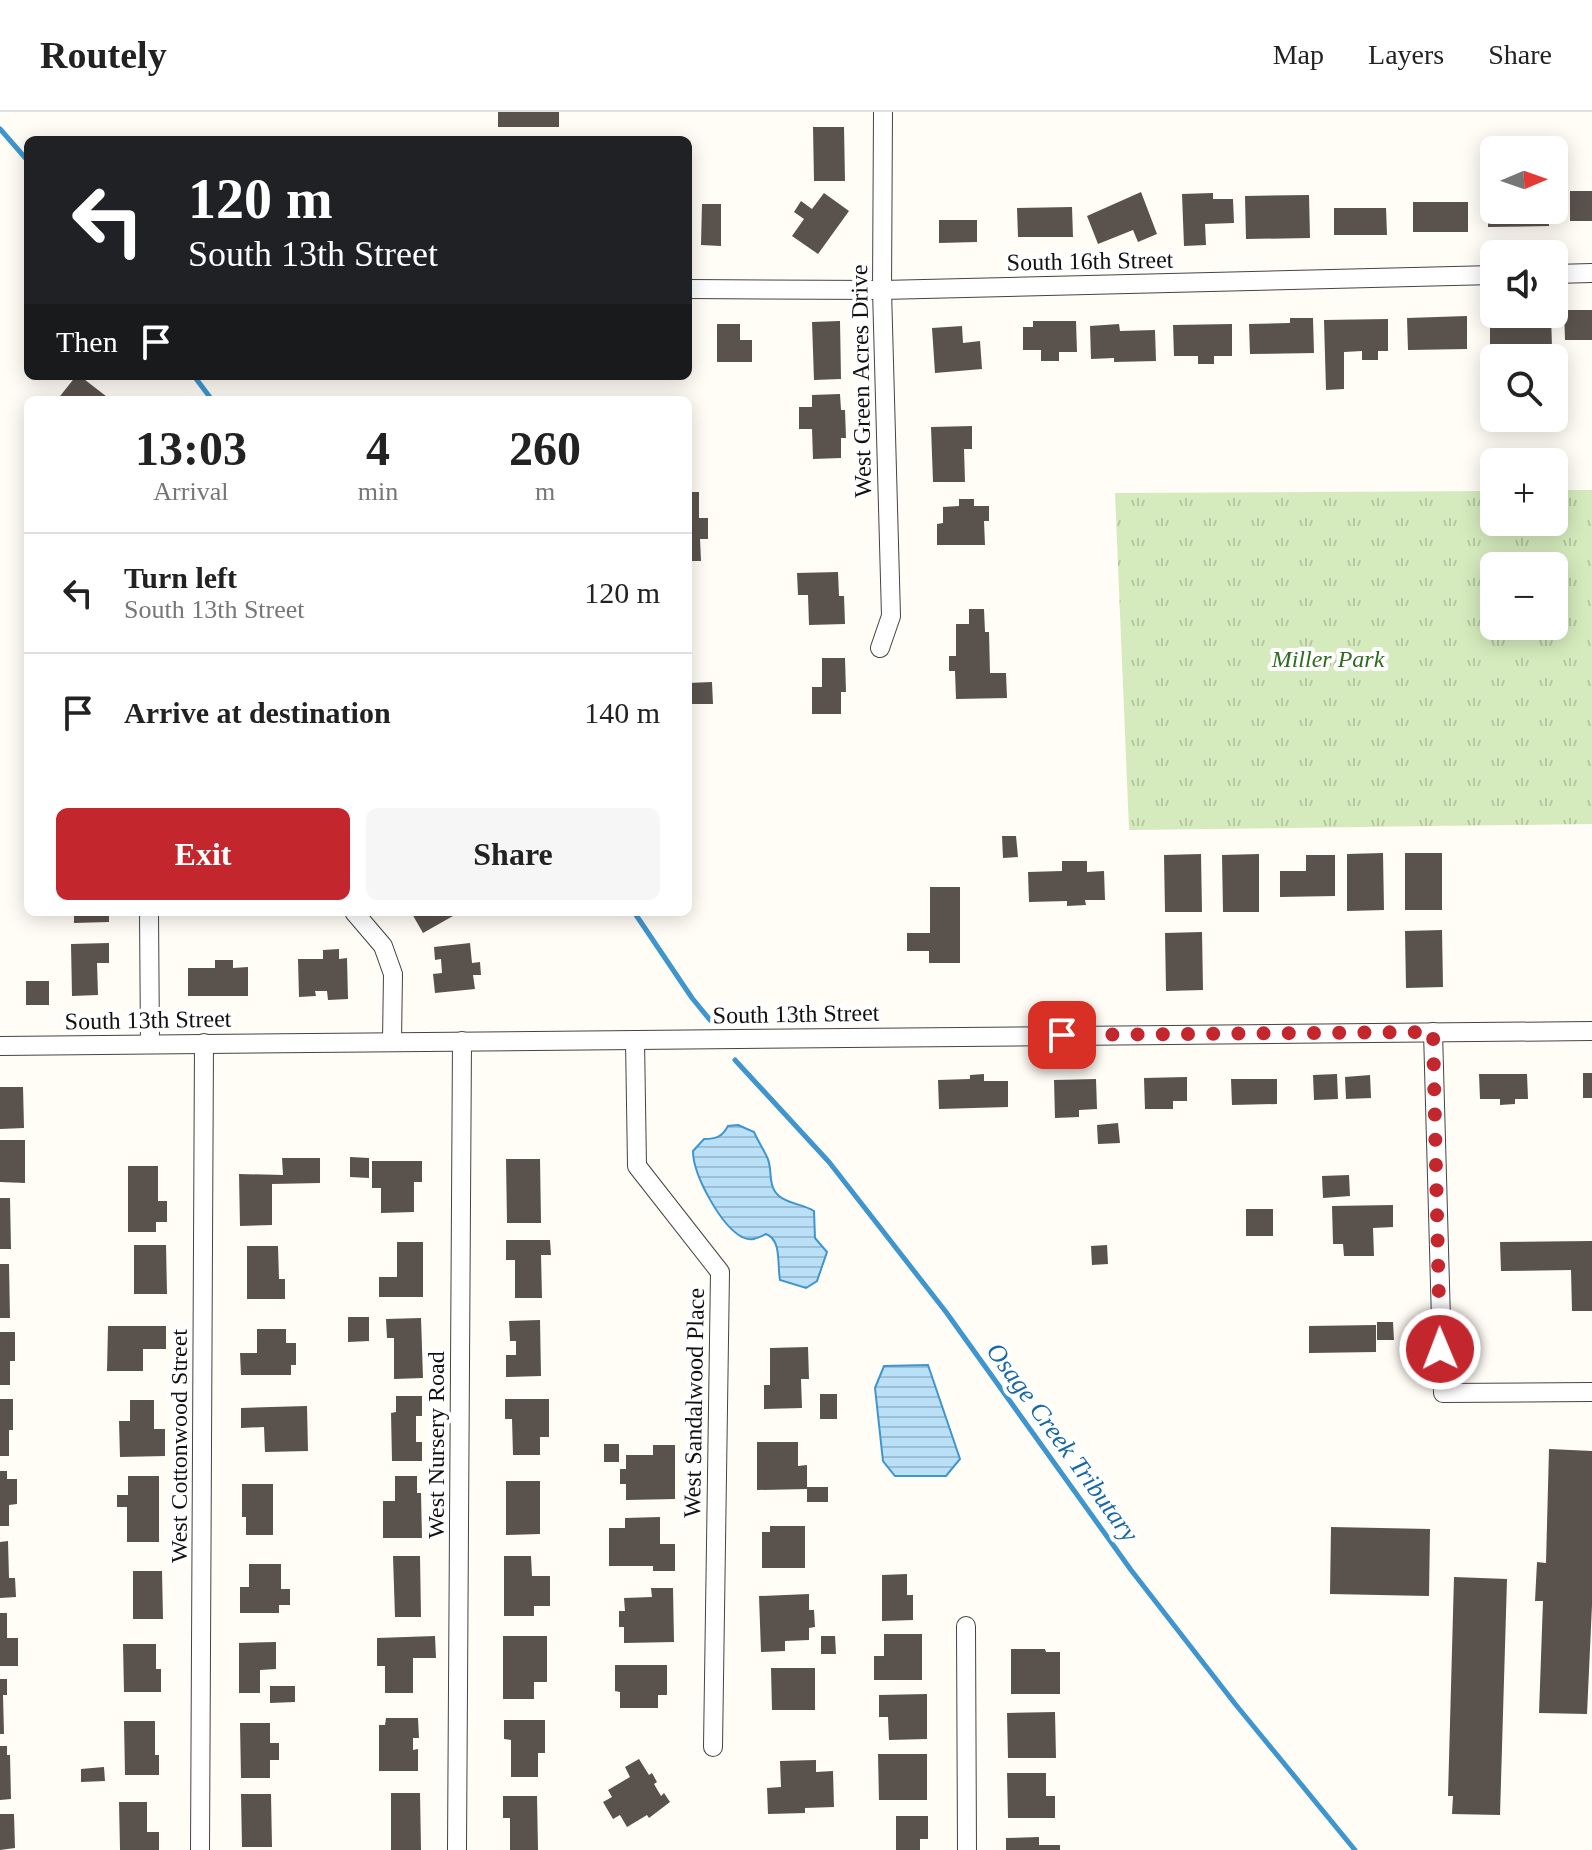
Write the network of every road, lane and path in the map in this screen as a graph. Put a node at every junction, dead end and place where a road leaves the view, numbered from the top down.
1 (883, 112) edge
2 (1592, 273) edge
3 (1568, 274) edge
4 (1480, 275) edge
5 (692, 289) edge
6 (882, 290) junction
7 (880, 648) dead end
8 (149, 916) edge
9 (357, 916) edge
10 (1592, 1031) edge
11 (1433, 1032) junction
12 (635, 1040) junction
13 (392, 1041) junction
14 (462, 1041) junction
15 (204, 1043) junction
16 (150, 1044) junction
17 (0, 1046) edge
18 (1592, 1392) edge
19 (966, 1626) dead end
20 (713, 1747) dead end
21 (200, 1850) edge
22 (457, 1850) edge
23 (967, 1850) edge

1 - 6 street, West Green Acres Drive
2 - 3 street
4 - 6 street, South 16th Street
5 - 6 street, South 16th Street
6 - 7 street, West Green Acres Drive
8 - 16 street
9 - 13 street
10 - 11 street, South 13th Street
11 - 12 street, South 13th Street
11 - 18 street
12 - 14 street, South 13th Street
12 - 20 street, West Sandalwood Place
13 - 14 street, South 13th Street
13 - 15 street, South 13th Street
14 - 22 street, West Nursery Road
15 - 16 street, South 13th Street
15 - 21 street, West Cottonwood Street
16 - 17 street, South 13th Street
19 - 23 street

